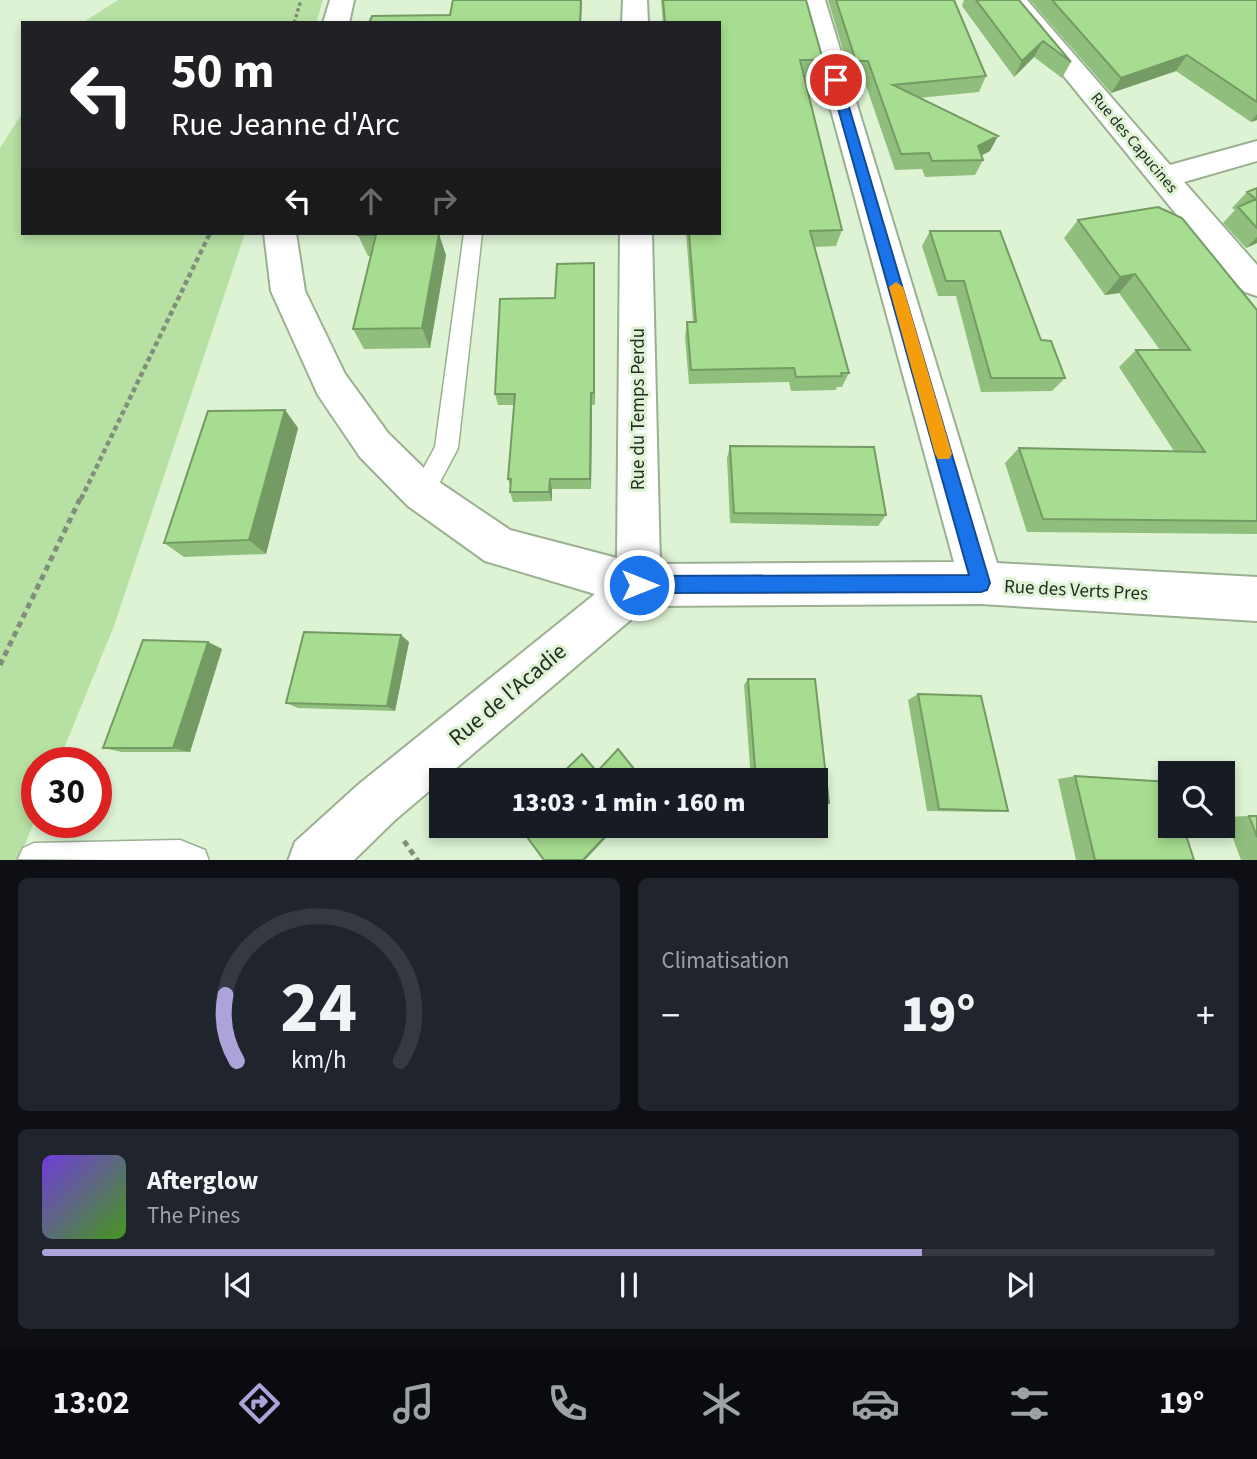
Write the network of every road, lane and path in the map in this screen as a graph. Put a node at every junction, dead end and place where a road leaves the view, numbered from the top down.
1 (301, 0) edge
2 (342, 0) edge
3 (635, 0) edge
4 (813, 0) edge
5 (1014, 0) edge
6 (295, 21) edge
7 (337, 21) edge
8 (635, 21) edge
9 (1257, 151) edge
10 (1165, 177) junction
11 (209, 235) edge
12 (280, 235) edge
13 (473, 235) edge
14 (636, 235) edge
15 (1257, 283) edge
16 (422, 493) junction
17 (981, 583) junction
18 (639, 585) junction
19 (1257, 599) edge
20 (0, 665) edge
21 (34, 859) dead end
22 (194, 860) edge
23 (314, 860) edge

1 - 6 path
2 - 7 street
3 - 8 street
4 - 17 street
5 - 10 street, Rue des Capucines
9 - 10 street
10 - 15 street, Rue des Capucines
11 - 20 path
12 - 16 street, Rue des Verts Pres
13 - 16 lane
14 - 18 street, Rue du Temps Perdu
16 - 18 street, Rue des Verts Pres
17 - 18 street, Rue des Verts Pres
17 - 19 street, Rue des Verts Pres
18 - 23 street, Rue de l'Acadie
21 - 22 lane

